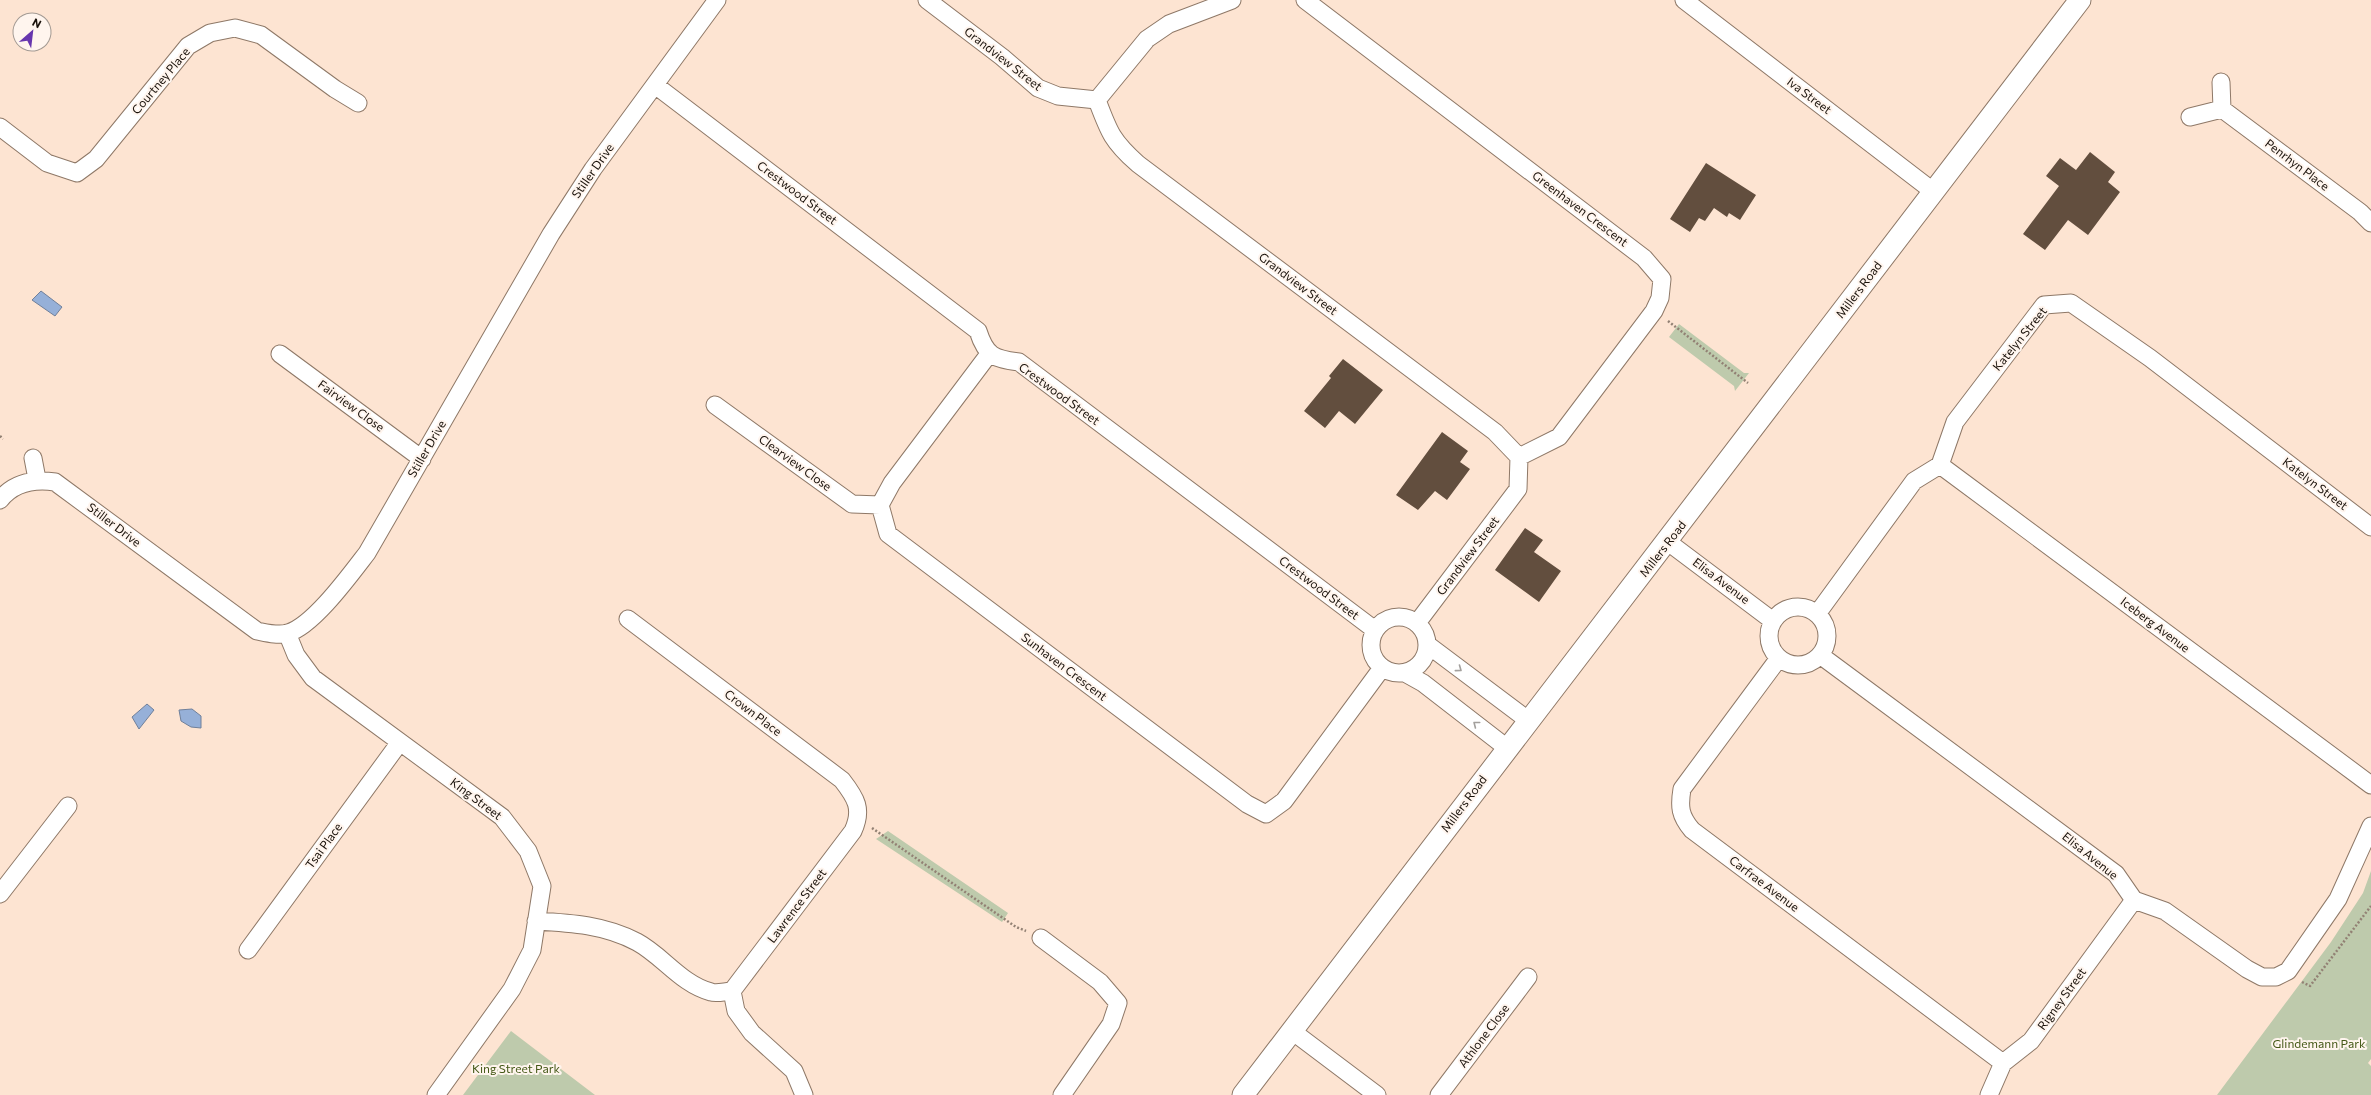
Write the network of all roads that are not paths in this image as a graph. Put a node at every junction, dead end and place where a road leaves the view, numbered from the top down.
1 (717, 0) edge
2 (927, 0) edge
3 (1232, 0) edge
4 (1305, 0) edge
5 (1684, 0) edge
6 (2080, 0) edge
7 (2221, 82) dead end
8 (655, 84) junction
9 (1098, 100) junction
10 (358, 103) dead end
11 (2222, 108) junction
12 (2190, 117) dead end
13 (0, 127) edge
14 (1934, 192) junction
15 (2371, 223) edge
16 (280, 354) dead end
17 (989, 354) junction
18 (715, 405) dead end
19 (1519, 457) junction
20 (33, 458) dead end
21 (422, 459) junction
22 (1940, 465) junction
23 (37, 479) junction
24 (0, 500) edge
25 (880, 505) junction
26 (2371, 527) edge
27 (1668, 542) junction
28 (1817, 614) junction
29 (628, 620) dead end
30 (1773, 621) junction
31 (1418, 623) junction
32 (1375, 630) junction
33 (287, 634) junction
34 (1428, 644) junction
35 (1820, 655) junction
36 (1779, 658) junction
37 (1382, 668) junction
38 (1405, 673) junction
39 (1530, 720) junction
40 (400, 742) junction
41 (1507, 748) junction
42 (2371, 785) edge
43 (68, 806) dead end
44 (859, 819) joint
45 (2371, 826) edge
46 (0, 894) edge
47 (2134, 900) junction
48 (536, 921) junction
49 (1041, 938) road end
50 (248, 950) dead end
51 (1528, 977) dead end
52 (732, 991) junction
53 (1292, 1031) junction
54 (2003, 1063) junction
55 (436, 1095) edge
56 (804, 1095) edge
57 (1062, 1095) edge
58 (1243, 1095) edge
59 (1377, 1095) edge
60 (1439, 1095) edge
61 (1989, 1095) edge

1 - 8 street, Stiller Drive
2 - 9 street, Grandview Street
3 - 9 street
4 - 19 street, Greenhaven Crescent
5 - 14 street, Iva Street
6 - 14 street, Millers Road
7 - 11 street
8 - 17 street, Crestwood Street
8 - 21 street, Stiller Drive
9 - 19 street, Grandview Street
10 - 13 street, Courtney Place
11 - 12 street
11 - 15 street, Penrhyn Place
14 - 27 street, Millers Road
16 - 21 street, Fairview Close
17 - 25 street
17 - 32 street, Crestwood Street
18 - 25 street, Clearview Close
19 - 31 street, Grandview Street
20 - 23 street
21 - 33 street, Stiller Drive
22 - 26 street, Katelyn Street
22 - 28 street
22 - 42 street, Iceberg Avenue
23 - 24 street
23 - 33 street, Stiller Drive
25 - 37 street, Sunhaven Crescent
27 - 30 street, Elisa Avenue
27 - 39 street, Millers Road
28 - 30 street
28 - 35 street
29 - 44 street, Crown Place
30 - 36 street
31 - 32 street
31 - 34 street
32 - 37 street
33 - 40 street, King Street
34 - 38 street
34 -> 39 street
35 - 36 street
35 - 47 street, Elisa Avenue
36 - 54 street, Carfrae Avenue
37 - 38 street
41 -> 38 street
39 - 41 street, Millers Road
40 - 48 street, King Street
40 - 50 street, Tsai Place
41 - 53 street, Millers Road
43 - 46 street
44 - 52 street, Lawrence Street
45 - 47 street
47 - 54 street, Rigney Street
48 - 52 street
48 - 55 street, King Street
49 - 57 street
51 - 60 street, Athlone Close
52 - 56 street
53 - 58 street, Millers Road
53 - 59 street
54 - 61 street, Rigney Street

